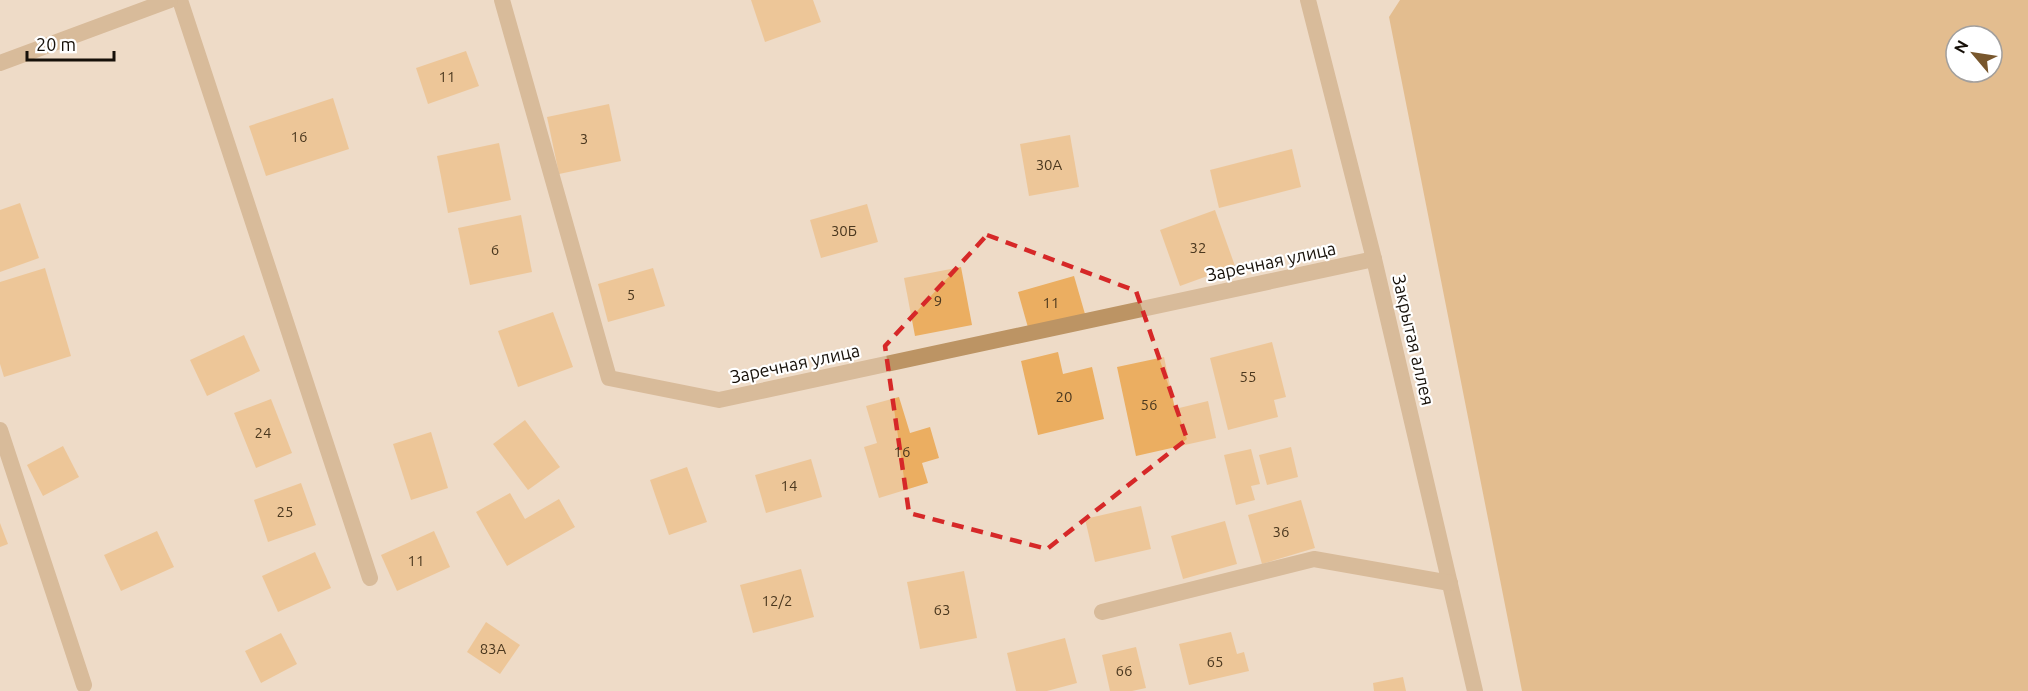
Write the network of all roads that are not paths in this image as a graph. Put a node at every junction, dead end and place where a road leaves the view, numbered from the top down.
1 (170, 0) edge
2 (180, 0) edge
3 (502, 0) edge
4 (1308, 0) edge
5 (0, 63) edge
6 (1374, 259) junction
7 (0, 430) edge
8 (370, 578) dead end
9 (1450, 583) junction
10 (1102, 612) dead end
11 (84, 685) dead end
12 (1475, 691) edge

1 - 5 lane
2 - 8 lane
3 - 6 lane, Заречная улица
4 - 6 lane, Закрытая аллея
6 - 9 lane, Закрытая аллея
7 - 11 lane
9 - 10 lane
9 - 12 lane, Закрытая аллея

